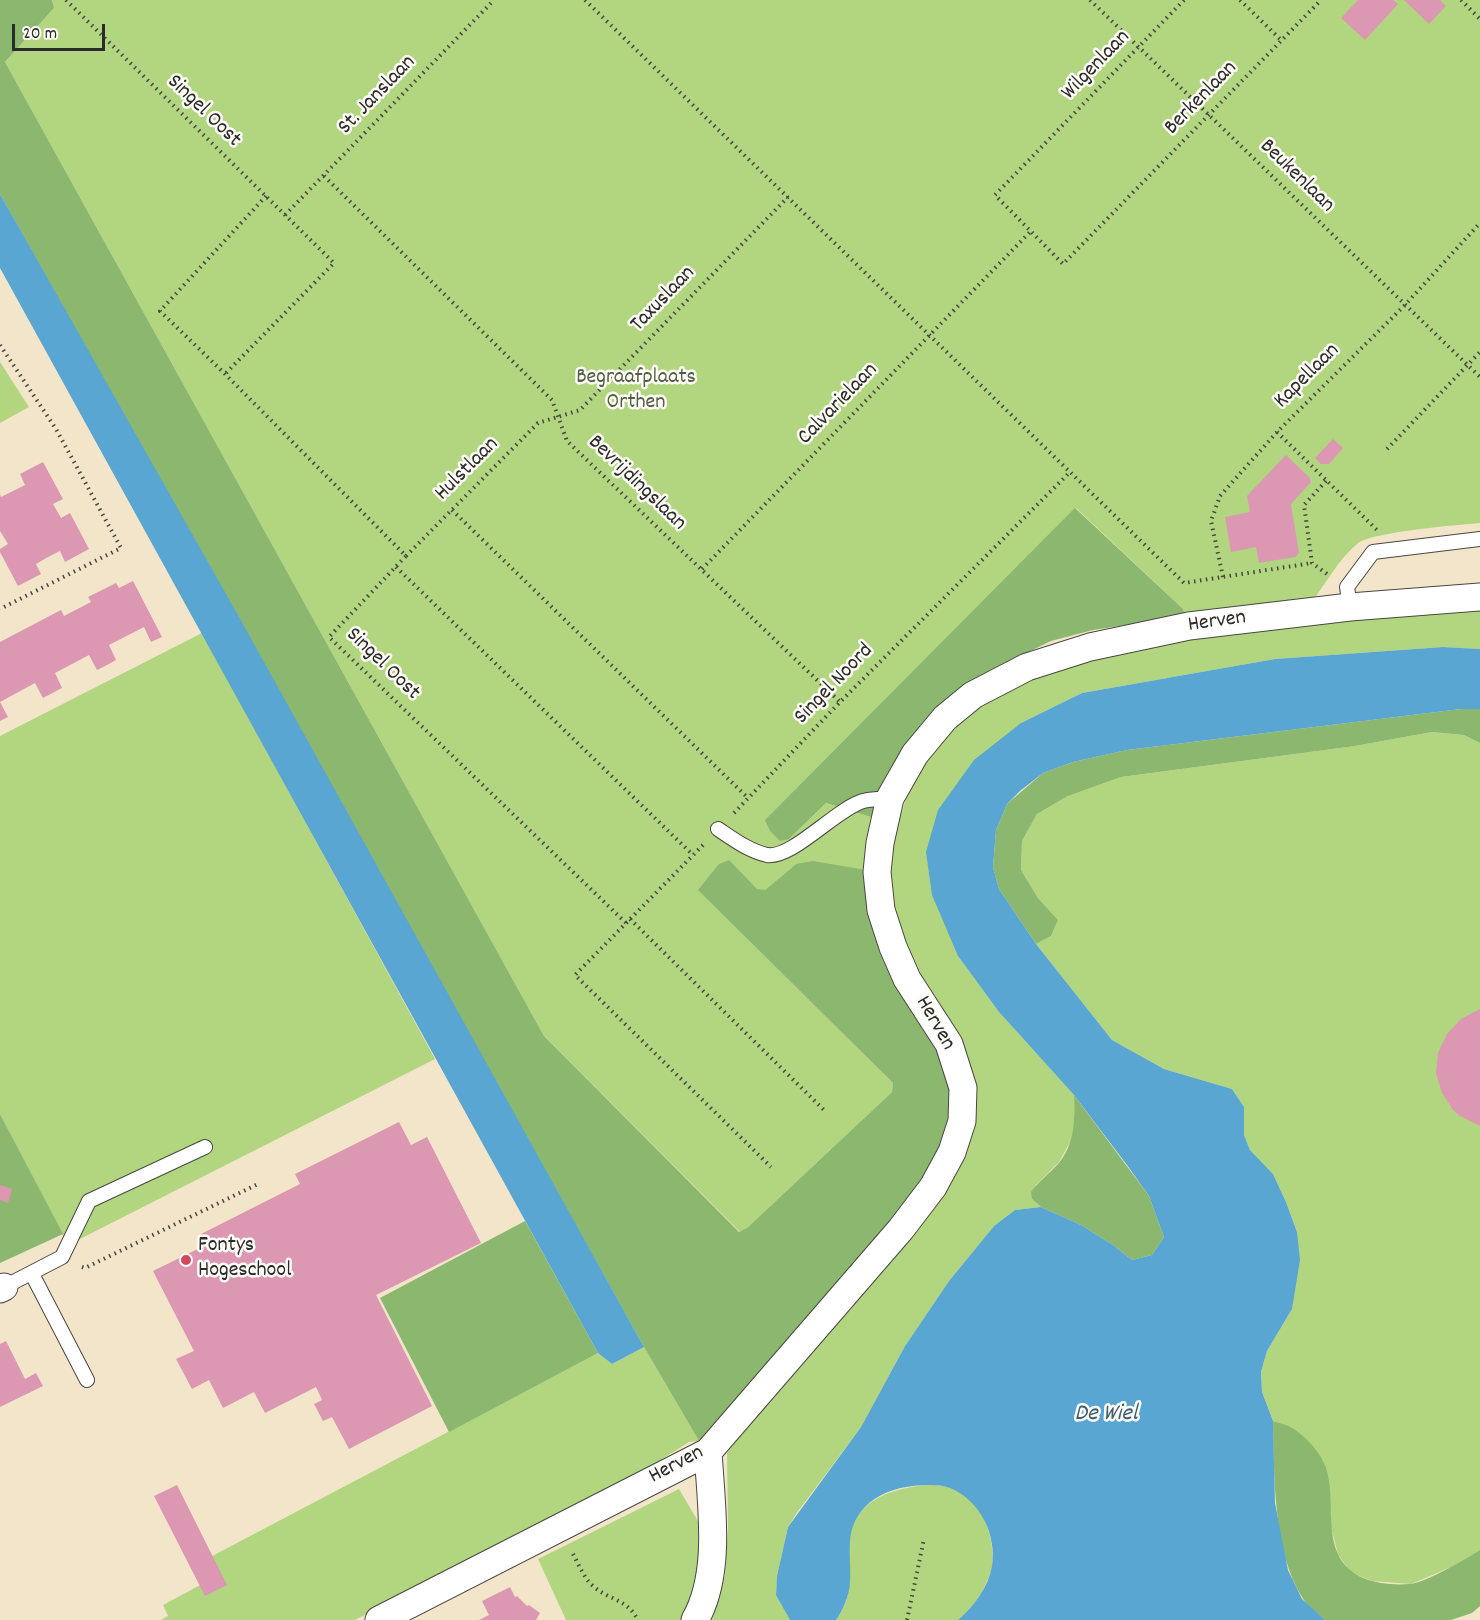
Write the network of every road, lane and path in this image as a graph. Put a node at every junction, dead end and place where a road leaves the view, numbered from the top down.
1 (66, 0) edge
2 (494, 0) edge
3 (585, 0) edge
4 (1090, 0) edge
5 (1184, 0) edge
6 (1240, 0) edge
7 (1321, 0) edge
8 (1461, 0) edge
9 (1480, 19) edge
10 (1282, 41) junction
11 (1138, 47) junction
12 (1209, 115) junction
13 (324, 176) junction
14 (266, 196) junction
15 (788, 197) junction
16 (285, 215) junction
17 (1480, 223) edge
18 (1031, 231) junction
19 (1405, 305) junction
20 (930, 336) junction
21 (0, 345) edge
22 (1480, 352) edge
23 (1467, 365) junction
24 (225, 374) junction
25 (1480, 377) edge
26 (558, 417) junction
27 (1277, 432) junction
28 (1387, 449) dead end
29 (1070, 472) junction
30 (1326, 481) junction
31 (452, 510) junction
32 (1480, 539) edge
33 (1396, 549) junction
34 (406, 556) junction
35 (1312, 563) junction
36 (396, 567) junction
37 (702, 569) junction
38 (1223, 577) junction
39 (1349, 597) junction
40 (1480, 597) edge
41 (0, 608) edge
42 (840, 702) junction
43 (890, 798) junction
44 (748, 799) junction
45 (718, 829) junction
46 (693, 855) junction
47 (628, 921) junction
48 (826, 1112) dead end
49 (205, 1147) dead end
50 (771, 1167) dead end
51 (260, 1183) dead end
52 (62, 1257) junction
53 (32, 1274) junction
54 (2, 1288) edge
55 (87, 1380) dead end
56 (708, 1452) junction
57 (558, 1527) junction
58 (924, 1539) dead end
59 (379, 1620) edge
60 (638, 1620) edge
61 (695, 1620) edge
62 (907, 1620) edge

1 - 14 path, Singel Oost
2 - 13 path, St. Janslaan
3 - 15 path
4 - 11 path, Beukenlaan
5 - 11 path, Wilgenlaan
6 - 10 path
7 - 10 path, Berkenlaan
8 - 9 path
10 - 12 path, Berkenlaan
11 - 12 path, Beukenlaan
11 - 18 path, Wilgenlaan
12 - 18 path, Berkenlaan
12 - 19 path, Beukenlaan
13 - 16 path, St. Janslaan
13 - 26 path, Bevrijdingslaan
14 - 16 path, Singel Oost
14 - 24 path
15 - 20 path
15 - 26 path, Taxuslaan
16 - 24 path, Singel Oost
17 - 19 path, Kapellaan
18 - 20 path, Calvarielaan
19 - 23 path, Beukenlaan
19 - 27 path, Kapellaan
20 - 29 path
20 - 37 path, Calvarielaan
21 - 41 path
22 - 23 path
23 - 25 path, Beukenlaan
23 - 28 path
24 - 34 path
26 - 31 path, Hulstlaan
26 - 37 path, Bevrijdingslaan
27 - 30 path
27 - 38 path, Kapellaan
29 - 38 path
29 - 42 path, Singel Noord
30 - 33 path
30 - 35 path
31 - 34 path, Hulstlaan
31 - 44 path
32 - 33 lane
33 - 39 lane
34 - 36 path, Singel Oost
35 - 38 path
35 - 39 path
36 - 46 path
36 - 47 path, Singel Oost
37 - 42 path, Bevrijdingslaan
39 - 40 street, Herven
39 - 43 street, Herven
42 - 44 path, Singel Noord
43 - 45 lane
43 - 56 street, Herven
44 - 45 path, Singel Noord
45 - 46 path, Singel Noord
46 - 47 path, Singel Noord
47 - 48 path
47 - 50 path, Singel Noord
49 - 52 lane
51 - 52 path
52 - 53 lane
53 - 54 lane
53 - 55 lane
56 - 57 street, Herven
56 - 61 street
57 - 59 street, Herven
57 - 60 path
58 - 62 path

